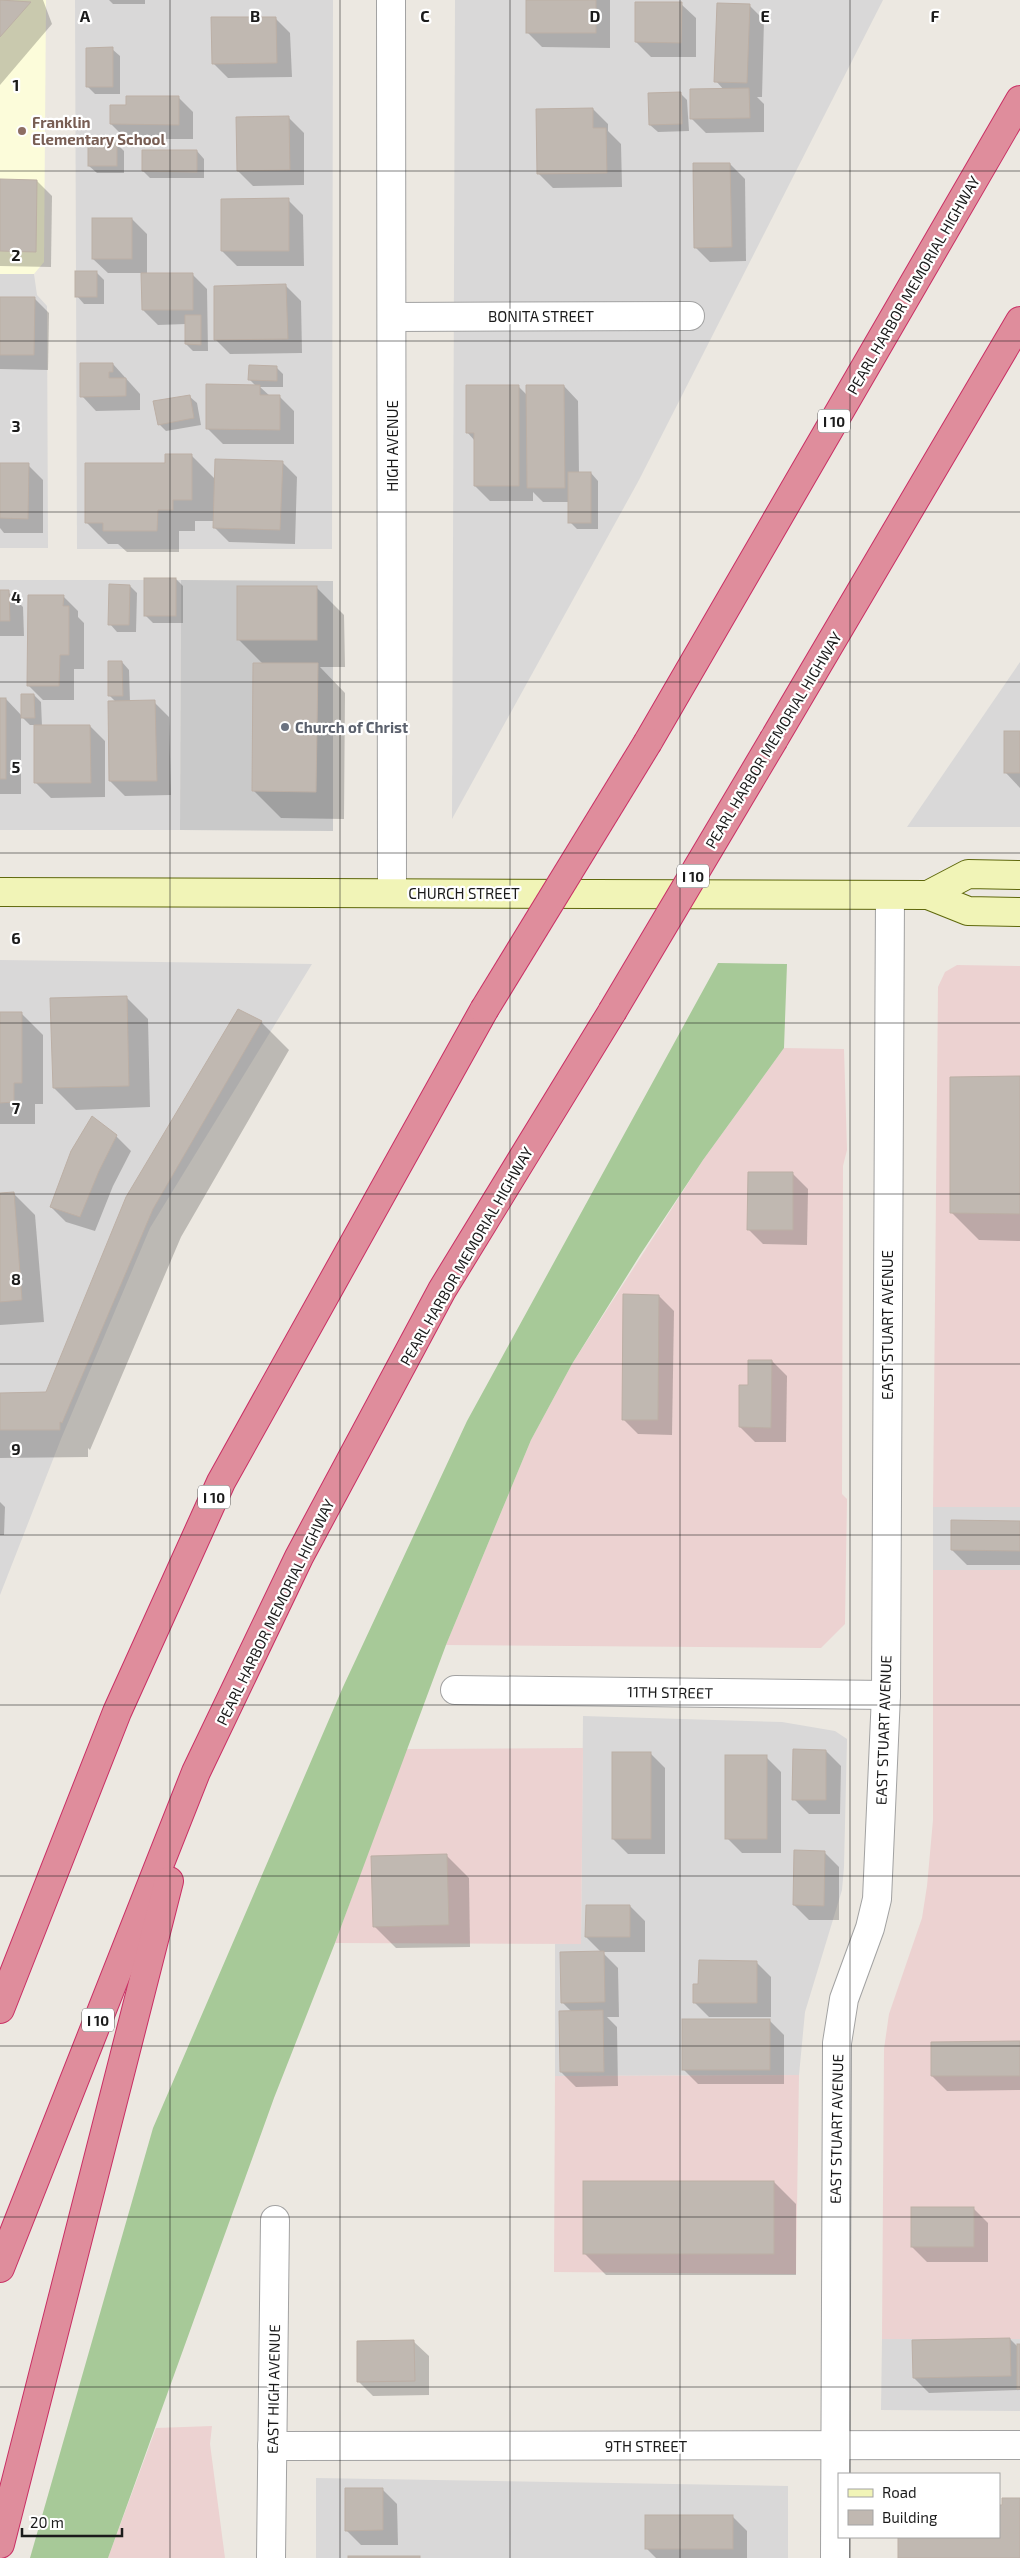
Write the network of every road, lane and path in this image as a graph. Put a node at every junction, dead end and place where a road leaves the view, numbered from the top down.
1 (391, 0) edge
2 (1020, 100) edge
3 (392, 316) junction
4 (690, 316) dead end
5 (1020, 321) edge
6 (1020, 875) edge
7 (0, 892) edge
8 (392, 893) junction
9 (890, 895) junction
10 (928, 895) junction
11 (1020, 912) edge
12 (455, 1690) dead end
13 (886, 1695) junction
14 (196, 1772) junction
15 (0, 2009) edge
16 (275, 2220) dead end
17 (0, 2268) edge
18 (1020, 2445) edge
19 (272, 2446) junction
20 (836, 2446) junction
21 (0, 2544) edge
22 (272, 2558) edge
23 (835, 2558) edge

1 - 3 street, HIGH AVENUE
2 - 15 highway, PEARL HARBOR MEMORIAL HIGHWAY / I 10, bridge
3 - 4 street, BONITA STREET
3 - 8 street, HIGH AVENUE
5 - 14 highway, PEARL HARBOR MEMORIAL HIGHWAY / I 10, bridge
6 - 10 street, CHURCH STREET
7 - 8 street, CHURCH STREET
8 - 9 street, CHURCH STREET
9 - 10 street, CHURCH STREET
9 - 13 street, EAST STUART AVENUE
10 - 11 street, CHURCH STREET
12 - 13 street, 11TH STREET
13 - 20 street, EAST STUART AVENUE
14 - 17 highway, PEARL HARBOR MEMORIAL HIGHWAY / I 10
14 - 21 highway
16 - 19 street, EAST HIGH AVENUE
18 - 20 street, 9TH STREET
19 - 20 street, 9TH STREET
19 - 22 street, EAST HIGH AVENUE
20 - 23 street, EAST STUART AVENUE

